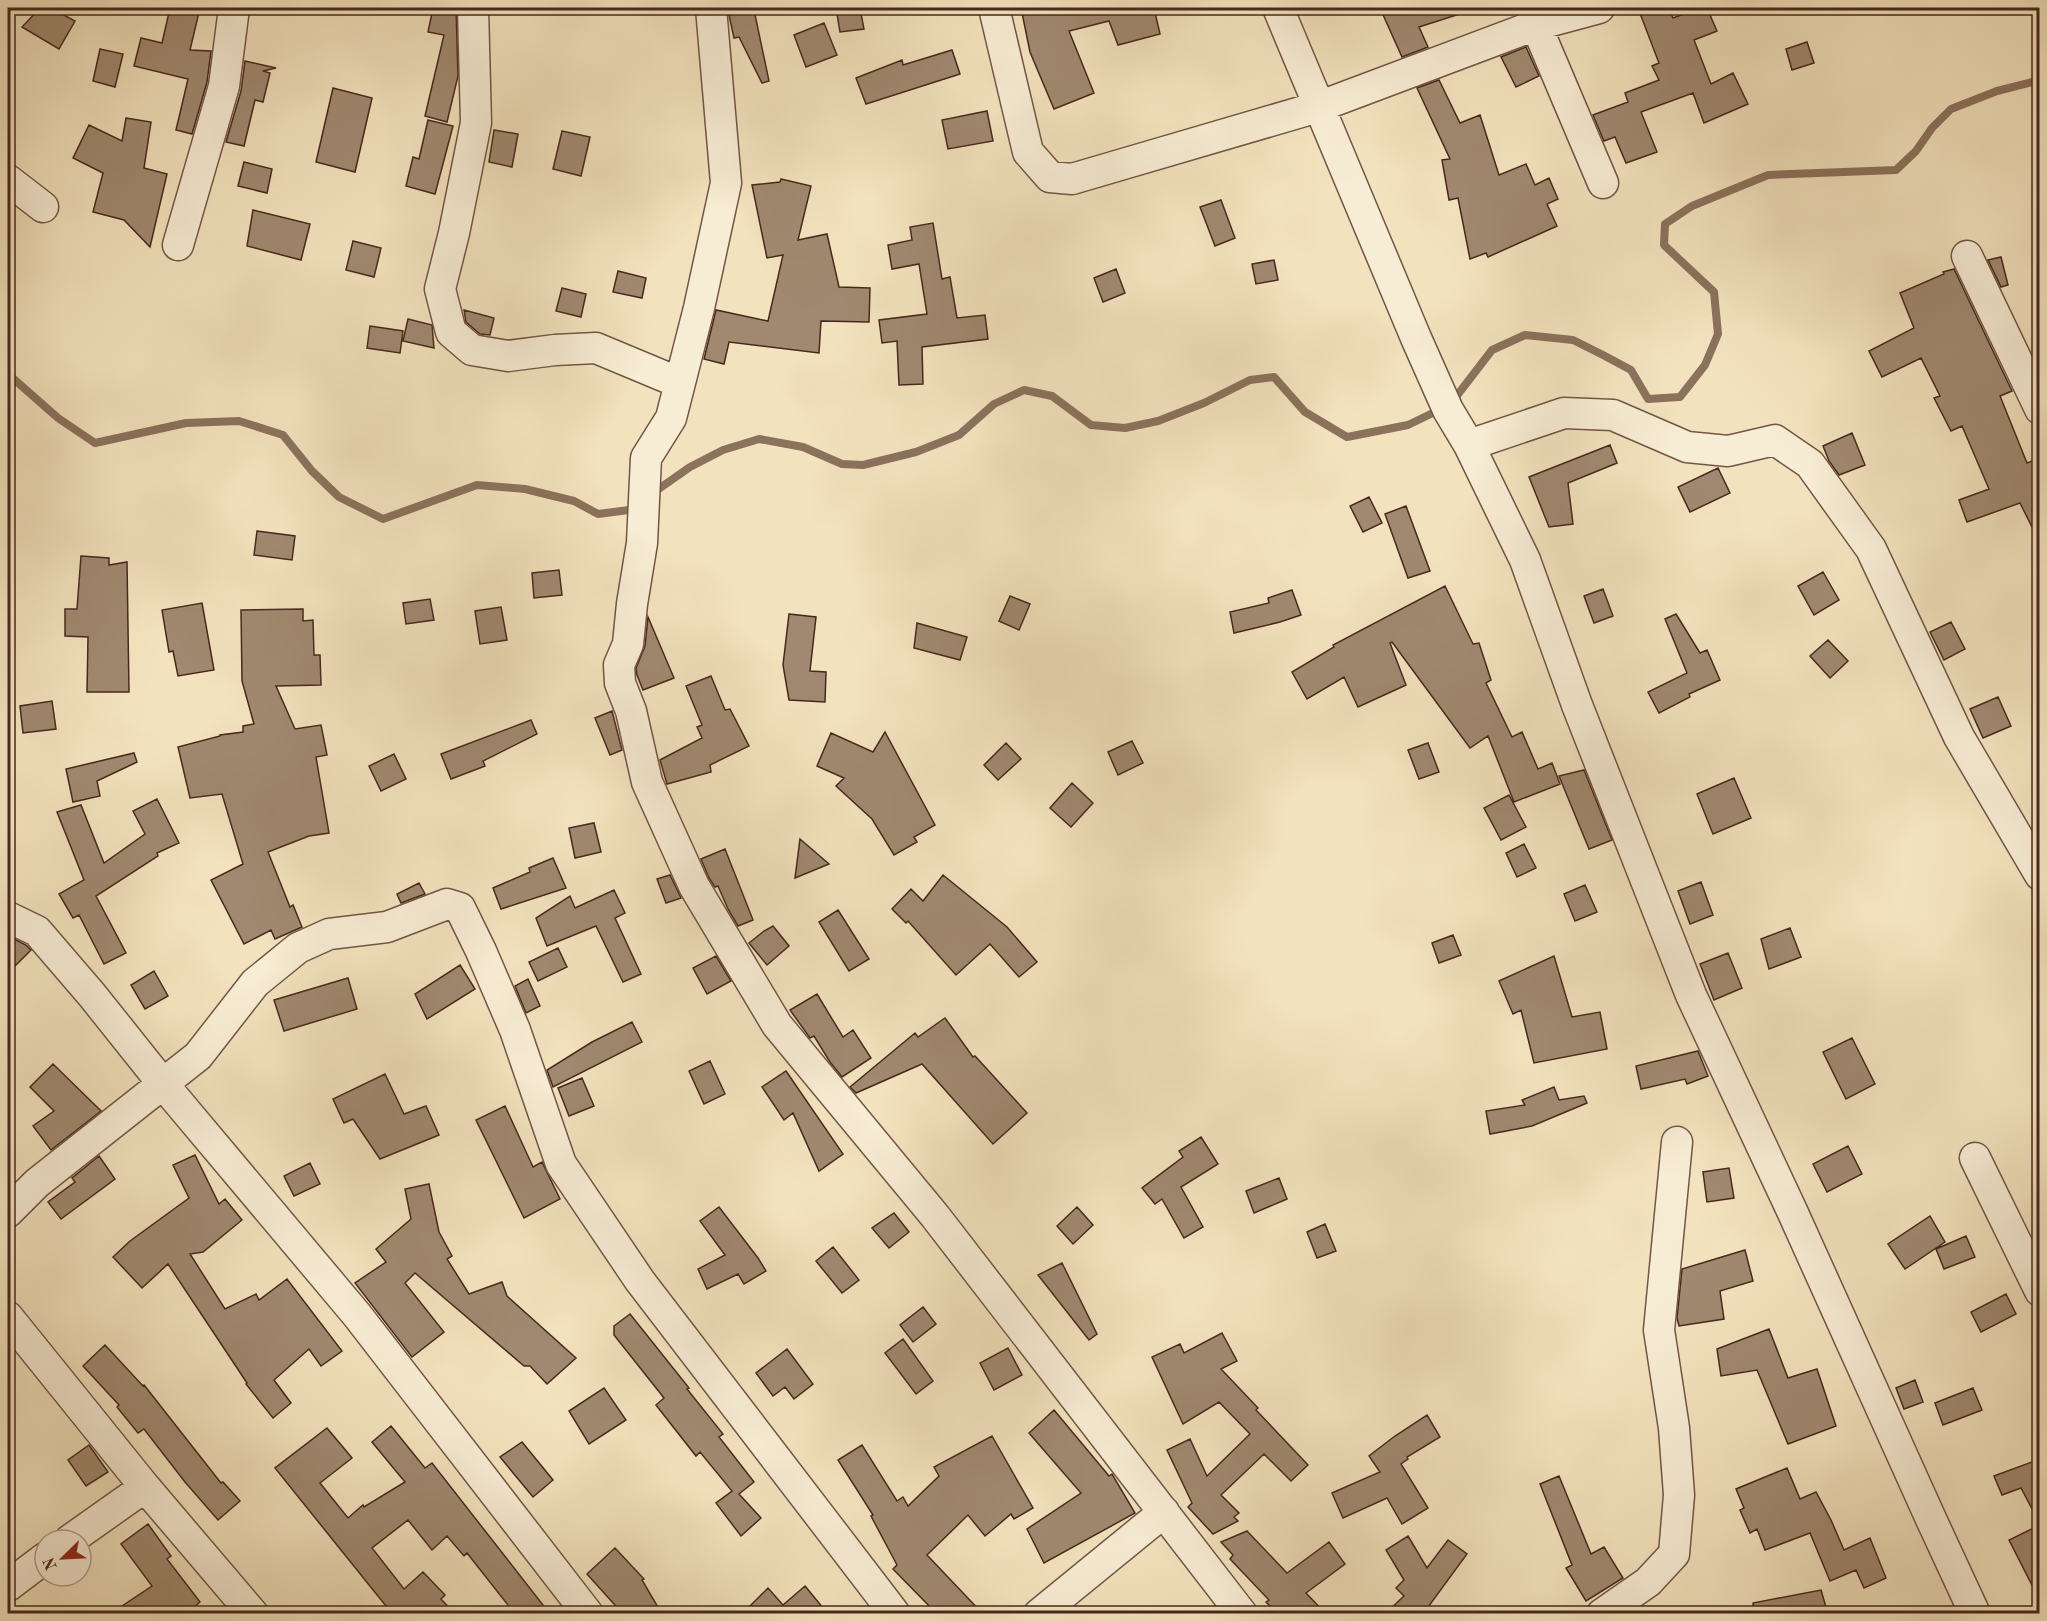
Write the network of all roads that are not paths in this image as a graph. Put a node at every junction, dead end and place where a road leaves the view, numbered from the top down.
1 (234, 8) edge
2 (473, 8) edge
3 (711, 8) edge
4 (994, 8) edge
5 (1278, 8) edge
6 (1599, 8) edge
7 (1534, 16) edge
8 (1318, 107) junction
9 (8, 180) edge
10 (1603, 183) dead end
11 (44, 207) dead end
12 (178, 245) dead end
13 (1967, 256) dead end
14 (680, 383) junction
15 (2040, 410) edge
16 (1469, 446) junction
17 (2040, 875) edge
18 (8, 917) edge
19 (163, 1084) junction
20 (1677, 1142) dead end
21 (1975, 1158) dead end
22 (8, 1212) edge
23 (2040, 1291) edge
24 (8, 1317) edge
25 (145, 1487) junction
26 (1164, 1512) junction
27 (87, 1528) edge
28 (33, 1567) edge
29 (8, 1586) edge
30 (1608, 1612) edge
31 (253, 1614) edge
32 (588, 1614) edge
33 (896, 1614) edge
34 (1039, 1614) edge
35 (1242, 1614) edge
36 (1975, 1614) edge

1 - 12 street
2 - 14 street
3 - 14 street
4 - 8 street
5 - 8 street
6 - 7 street
7 - 8 street
7 - 10 street
8 - 16 street
9 - 11 street
13 - 15 street
14 - 26 street
16 - 17 street
16 - 36 street
18 - 19 street
19 - 22 street
19 - 32 street
19 - 33 street
20 - 30 street
21 - 23 street
24 - 25 street
25 - 27 street
25 - 31 street
26 - 34 street
26 - 35 street
28 - 29 street

